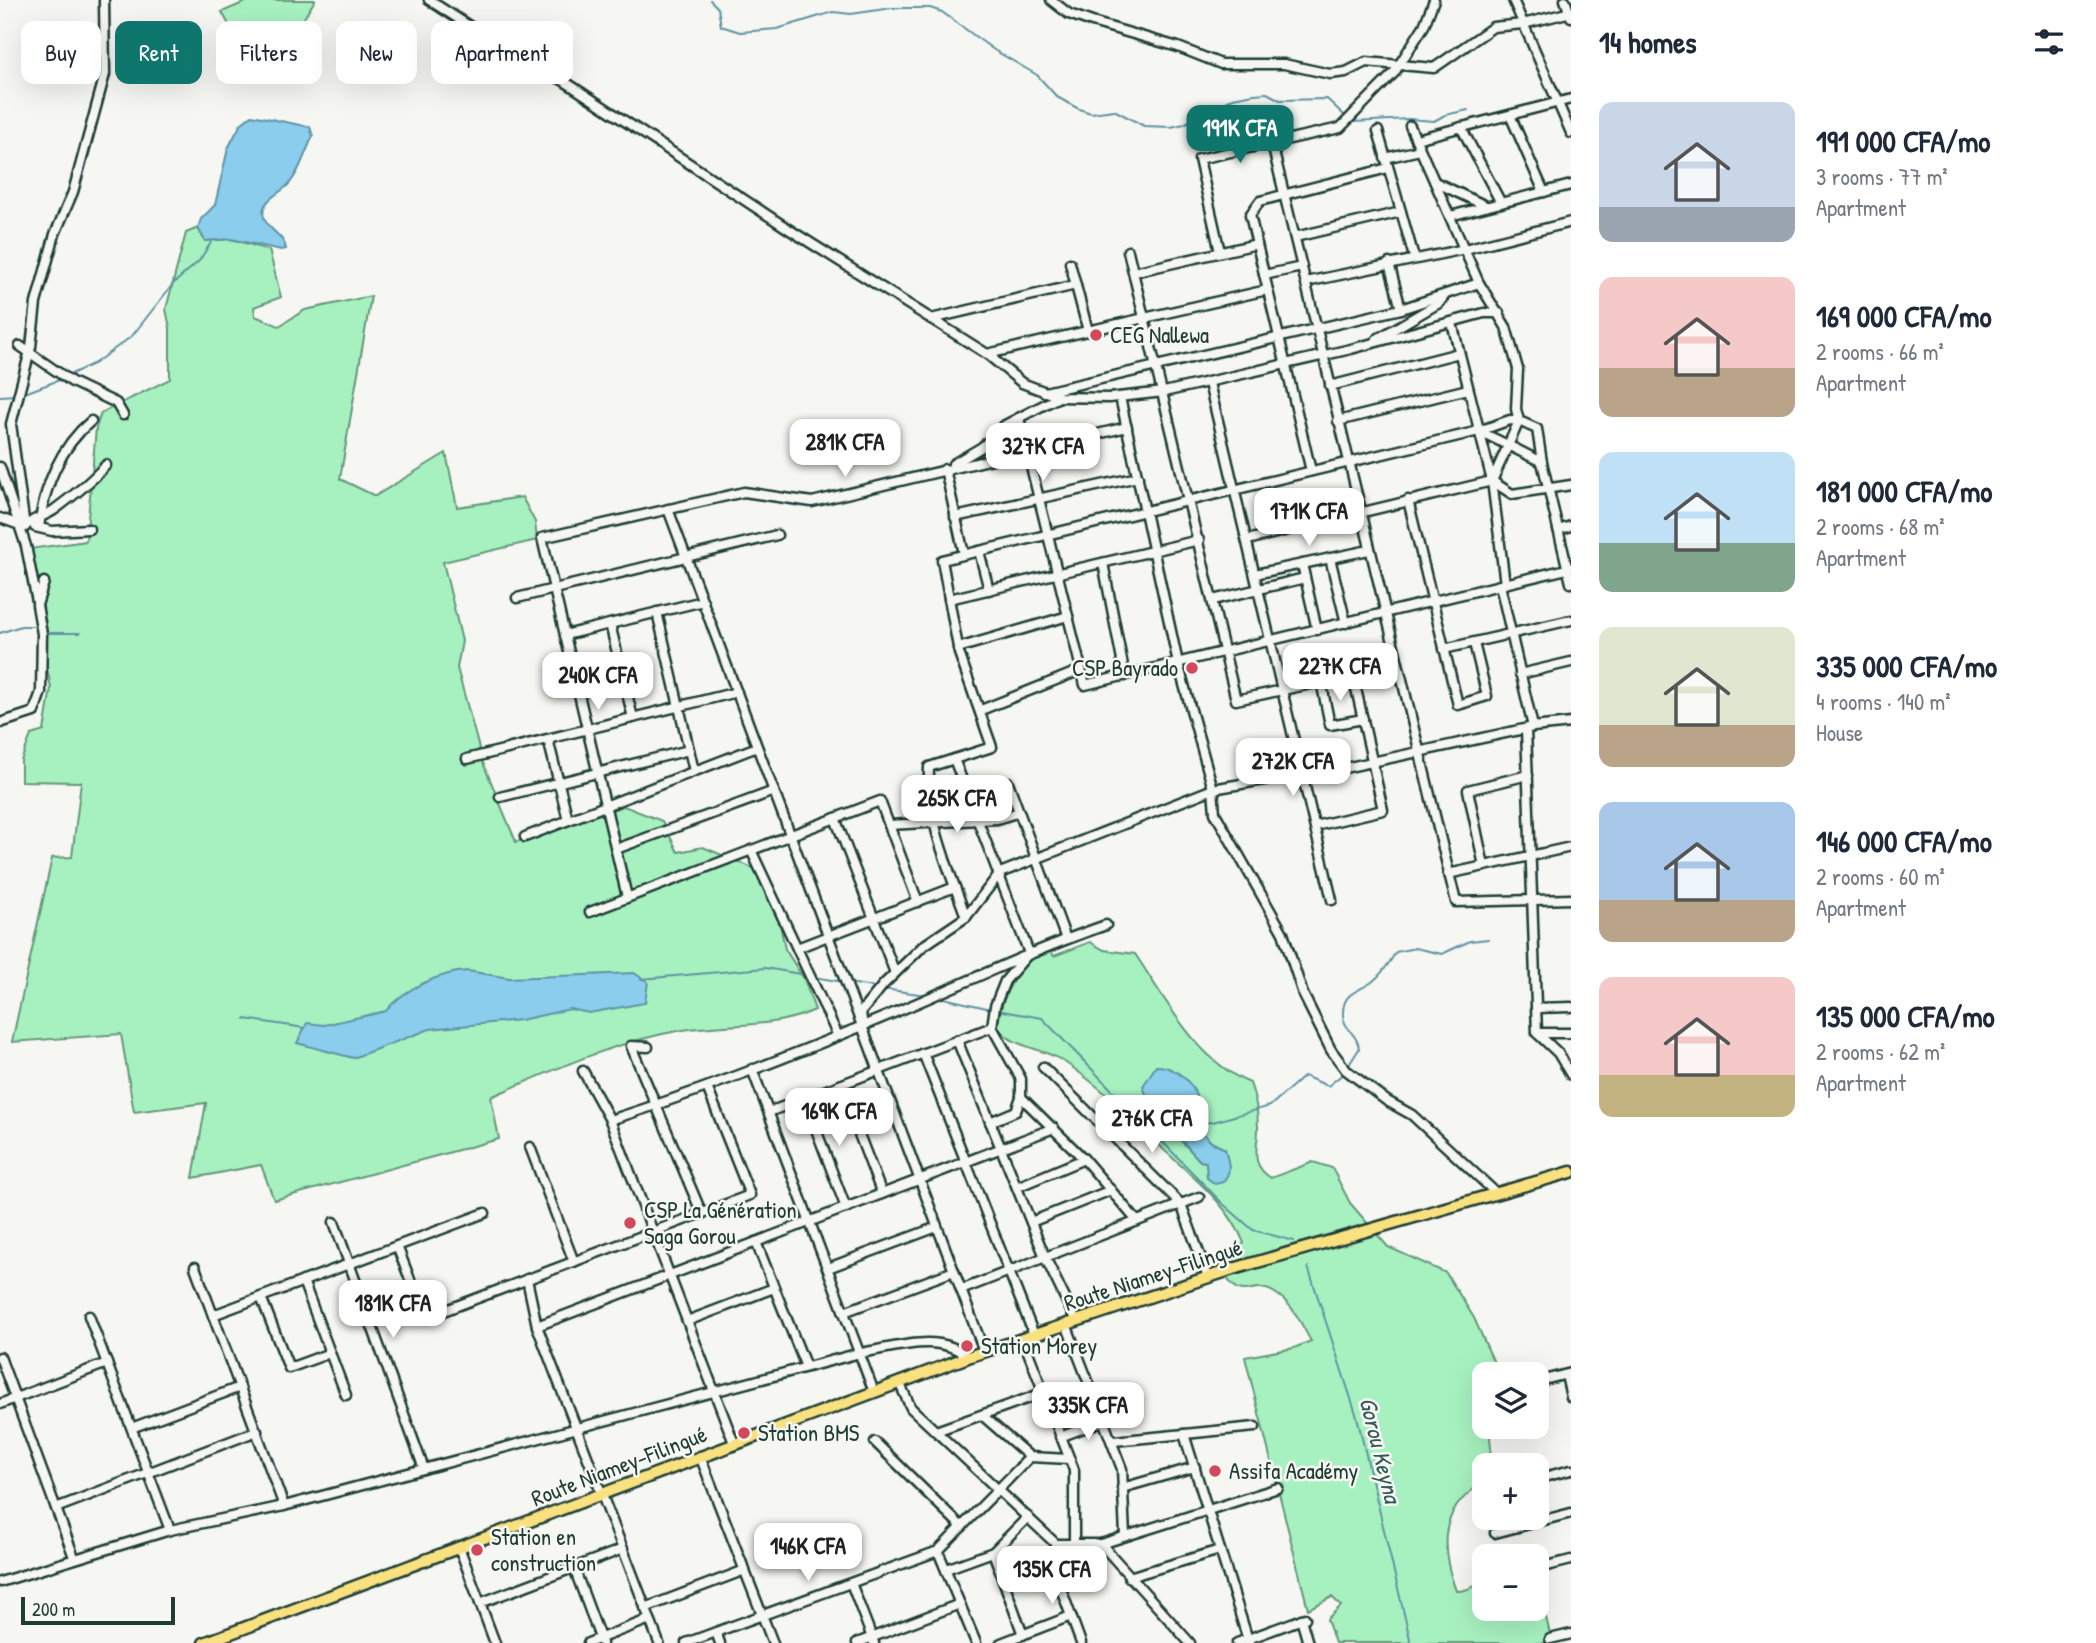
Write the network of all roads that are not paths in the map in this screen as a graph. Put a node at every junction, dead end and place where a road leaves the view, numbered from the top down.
1 (104, 0) edge
2 (429, 0) edge
3 (1051, 0) edge
4 (1434, 0) edge
5 (1513, 0) edge
6 (1565, 0) edge
7 (1570, 14) edge
8 (1523, 24) junction
9 (1399, 65) junction
10 (1571, 99) edge
11 (1558, 102) junction
12 (1510, 115) junction
13 (1410, 126) dead end
14 (1461, 127) junction
15 (1378, 131) dead end
16 (1571, 133) edge
17 (1416, 139) junction
18 (1272, 144) junction
19 (1420, 149) junction
20 (1385, 158) junction
21 (1388, 168) junction
22 (1435, 182) junction
23 (1571, 185) edge
24 (1544, 192) junction
25 (1285, 194) junction
26 (1501, 203) junction
27 (1486, 206) junction
28 (1401, 212) junction
29 (1450, 216) junction
30 (1571, 222) edge
31 (1295, 237) junction
32 (1257, 244) junction
33 (1465, 249) junction
34 (1128, 251) dead end
35 (1220, 252) junction
36 (1414, 257) junction
37 (1070, 263) dead end
38 (1389, 263) junction
39 (1302, 267) junction
40 (1134, 272) junction
41 (1264, 275) junction
42 (1306, 282) junction
43 (1479, 283) junction
44 (1076, 285) junction
45 (1267, 290) junction
46 (1447, 293) junction
47 (1401, 309) junction
48 (1499, 313) junction
49 (1145, 318) junction
50 (931, 319) junction
51 (1452, 323) junction
52 (1317, 328) junction
53 (1088, 331) junction
54 (1279, 336) junction
55 (1369, 344) junction
56 (20, 346) dead end
57 (29, 353) junction
58 (1459, 353) junction
59 (987, 354) junction
60 (1323, 356) junction
61 (1157, 364) junction
62 (1286, 365) junction
63 (1209, 383) junction
64 (1330, 386) junction
65 (1468, 389) junction
66 (1045, 392) junction
67 (1164, 392) junction
68 (1059, 397) junction
69 (1120, 397) junction
70 (123, 415) dead end
71 (1019, 418) junction
72 (91, 421) dead end
73 (1338, 421) junction
74 (1519, 421) junction
75 (1127, 427) junction
76 (1479, 431) junction
77 (1505, 445) junction
78 (1027, 450) junction
79 (1348, 462) junction
80 (1542, 462) junction
81 (106, 465) dead end
82 (0, 467) edge
83 (945, 469) junction
84 (1311, 471) junction
85 (1138, 477) junction
86 (1492, 481) junction
87 (1571, 485) edge
88 (1235, 489) junction
89 (1548, 491) junction
90 (1039, 498) junction
91 (1189, 500) junction
92 (1408, 500) junction
93 (668, 509) junction
94 (1145, 511) junction
95 (1360, 513) junction
96 (955, 517) junction
97 (0, 518) edge
98 (39, 523) junction
99 (23, 526) junction
100 (1571, 527) edge
101 (89, 529) dead end
102 (1558, 530) junction
103 (1048, 534) junction
104 (777, 535) dead end
105 (1199, 540) junction
106 (1247, 540) junction
107 (1369, 550) junction
108 (979, 551) junction
109 (1154, 551) junction
110 (964, 554) junction
111 (686, 557) junction
112 (1330, 558) junction
113 (1102, 563) junction
114 (1302, 564) junction
115 (1569, 569) edge
116 (1058, 573) junction
117 (1255, 574) junction
118 (1305, 578) junction
119 (44, 582) dead end
120 (1571, 583) edge
121 (1502, 585) junction
122 (554, 589) junction
123 (1259, 589) junction
124 (989, 590) junction
125 (517, 598) dead end
126 (949, 599) junction
127 (1213, 600) junction
128 (703, 601) junction
129 (1433, 602) junction
130 (37, 605) junction
131 (657, 612) junction
132 (1385, 613) junction
133 (1068, 616) junction
134 (1571, 620) edge
135 (1346, 623) junction
136 (610, 624) junction
137 (1317, 629) junction
138 (1511, 634) junction
139 (565, 635) junction
140 (1271, 640) junction
141 (1474, 643) junction
142 (958, 648) junction
143 (1444, 649) junction
144 (1224, 652) junction
145 (1571, 662) edge
146 (1178, 663) junction
147 (1081, 670) junction
148 (1520, 674) junction
149 (1125, 676) junction
150 (1321, 681) junction
151 (1283, 690) junction
152 (737, 692) junction
153 (679, 707) junction
154 (981, 710) junction
155 (633, 718) junction
156 (1363, 719) junction
157 (0, 723) edge
158 (1571, 723) edge
159 (1529, 728) junction
160 (587, 729) junction
161 (548, 739) junction
162 (757, 747) junction
163 (689, 750) junction
164 (1420, 752) junction
165 (467, 759) dead end
166 (954, 759) junction
167 (1373, 763) junction
168 (694, 771) junction
169 (597, 773) junction
170 (1303, 775) junction
171 (1528, 775) junction
172 (559, 782) junction
173 (1008, 782) dead end
174 (1213, 789) junction
175 (774, 791) junction
176 (500, 797) dead end
177 (605, 806) junction
178 (1019, 812) junction
179 (835, 818) junction
180 (568, 820) junction
181 (979, 820) junction
182 (933, 822) junction
183 (889, 825) junction
184 (1315, 826) junction
185 (790, 835) junction
186 (525, 837) dead end
187 (1571, 847) edge
188 (616, 849) junction
189 (751, 850) junction
190 (1532, 855) junction
191 (1036, 859) junction
192 (1484, 866) junction
193 (1000, 873) junction
194 (1448, 874) junction
195 (956, 887) junction
196 (627, 897) junction
197 (1571, 899) edge
198 (1332, 900) dead end
199 (1534, 900) junction
200 (918, 902) junction
201 (590, 912) dead end
202 (966, 917) junction
203 (874, 919) junction
204 (1106, 925) dead end
205 (828, 937) junction
206 (1066, 939) junction
207 (797, 948) junction
208 (1029, 954) junction
209 (895, 973) junction
210 (1571, 1007) edge
211 (1536, 1008) junction
212 (862, 1027) junction
213 (992, 1027) junction
214 (1537, 1033) junction
215 (1571, 1033) edge
216 (838, 1036) junction
217 (957, 1040) junction
218 (648, 1047) dead end
219 (923, 1053) junction
220 (1043, 1067) dead end
221 (752, 1069) junction
222 (878, 1070) junction
223 (583, 1071) dead end
224 (1571, 1074) edge
225 (840, 1085) junction
226 (706, 1087) junction
227 (1021, 1097) junction
228 (804, 1098) junction
229 (656, 1105) junction
230 (769, 1112) junction
231 (610, 1120) junction
232 (990, 1122) junction
233 (1054, 1128) junction
234 (530, 1147) dead end
235 (1001, 1148) junction
236 (1084, 1159) junction
237 (965, 1162) junction
238 (1571, 1172) edge
239 (919, 1180) junction
240 (1017, 1187) junction
241 (1111, 1190) junction
242 (1496, 1192) junction
243 (882, 1194) junction
244 (1199, 1197) dead end
245 (1181, 1204) junction
246 (846, 1208) junction
247 (485, 1213) dead end
248 (702, 1214) junction
249 (810, 1221) junction
250 (1137, 1221) junction
251 (334, 1222) dead end
252 (1031, 1222) junction
253 (937, 1227) junction
254 (655, 1233) junction
255 (756, 1242) junction
256 (397, 1246) junction
257 (1045, 1257) junction
258 (574, 1262) junction
259 (349, 1264) junction
260 (195, 1267) dead end
261 (828, 1268) junction
262 (954, 1270) junction
263 (1008, 1272) junction
264 (669, 1276) junction
265 (1208, 1277) junction
266 (527, 1279) junction
267 (303, 1281) junction
268 (774, 1288) junction
269 (961, 1290) junction
270 (261, 1297) junction
271 (844, 1312) junction
272 (213, 1315) junction
273 (89, 1316) dead end
274 (687, 1321) junction
275 (1071, 1322) junction
276 (537, 1326) junction
277 (1034, 1335) junction
278 (1023, 1339) junction
279 (984, 1351) junction
280 (330, 1353) junction
281 (860, 1353) junction
282 (0, 1357) edge
283 (968, 1357) junction
284 (107, 1363) junction
285 (806, 1367) junction
286 (1568, 1374) edge
287 (1549, 1379) edge
288 (899, 1382) junction
289 (240, 1387) junction
290 (714, 1392) junction
291 (874, 1392) junction
292 (1043, 1393) junction
293 (346, 1395) dead end
294 (1571, 1397) edge
295 (15, 1398) junction
296 (0, 1404) edge
297 (982, 1415) junction
298 (1105, 1420) junction
299 (134, 1427) junction
300 (1255, 1427) dead end
301 (576, 1429) junction
302 (936, 1431) junction
303 (257, 1432) junction
304 (1184, 1434) junction
305 (1060, 1437) junction
306 (1114, 1441) junction
307 (875, 1442) dead end
308 (734, 1443) junction
309 (700, 1456) junction
310 (1030, 1457) junction
311 (1069, 1459) junction
312 (1195, 1468) junction
313 (424, 1469) junction
314 (1571, 1470) edge
315 (149, 1472) junction
316 (1549, 1476) edge
317 (1122, 1488) junction
318 (1278, 1488) dead end
319 (998, 1489) junction
320 (602, 1493) junction
321 (284, 1506) junction
322 (56, 1508) junction
323 (1208, 1510) junction
324 (1571, 1513) edge
325 (1028, 1517) junction
326 (962, 1527) junction
327 (170, 1530) junction
328 (1495, 1533) dead end
329 (1125, 1536) junction
330 (1056, 1544) junction
331 (1074, 1544) junction
332 (1101, 1544) junction
333 (459, 1547) junction
334 (623, 1549) junction
335 (1220, 1550) junction
336 (939, 1551) junction
337 (993, 1552) junction
338 (75, 1557) junction
339 (1571, 1560) edge
340 (1549, 1565) edge
341 (574, 1568) junction
342 (946, 1569) junction
343 (745, 1570) junction
344 (1129, 1577) junction
345 (0, 1582) edge
346 (850, 1583) junction
347 (480, 1603) junction
348 (960, 1604) junction
349 (645, 1608) junction
350 (762, 1615) junction
351 (1071, 1616) junction
352 (650, 1619) junction
353 (716, 1632) junction
354 (1023, 1634) junction
355 (1571, 1634) edge
356 (1550, 1639) dead end
357 (873, 1640) edge
358 (602, 1641) edge
359 (1248, 1641) edge
360 (204, 1643) edge
361 (495, 1643) edge
362 (588, 1643) edge
363 (659, 1643) edge
364 (687, 1643) edge
365 (720, 1643) edge
366 (773, 1643) edge
367 (857, 1643) edge
368 (976, 1643) edge
369 (1001, 1643) edge
370 (1081, 1643) edge
371 (1190, 1643) edge
372 (1237, 1643) edge
373 (1308, 1643) edge

1 - 57 street
2 - 50 street
3 - 9 street
4 - 9 street
5 - 8 street
6 - 7 street
7 - 8 street
8 - 9 street
8 - 11 street
9 - 18 street
10 - 11 street
11 - 12 street
11 - 16 street
12 - 14 street
12 - 24 street
13 - 17 street
14 - 17 street
14 - 26 street
15 - 20 street
17 - 19 street
18 - 25 street
18 - 35 street
19 - 20 street
19 - 22 street
20 - 21 street
21 - 25 street
21 - 28 street
22 - 27 street
22 - 29 street
23 - 24 street
24 - 26 street
25 - 31 street
25 - 32 street
26 - 27 street
27 - 29 street
28 - 31 street
28 - 36 street
29 - 33 street
30 - 33 street
31 - 39 street
32 - 35 street
32 - 41 street
33 - 36 street
33 - 43 street
34 - 40 street
35 - 40 street
36 - 38 street
37 - 44 street
38 - 42 street
38 - 47 street
39 - 41 street
39 - 42 street
40 - 49 street
41 - 45 street
42 - 52 street
43 - 46 street
43 - 48 street
44 - 50 street
44 - 53 street
45 - 49 street
45 - 54 street
46 - 47 street
46 - 55 street
47 - 52 street
48 - 51 street
48 - 74 street
49 - 53 street
49 - 61 street
50 - 59 street
51 - 55 street
51 - 58 street
52 - 54 street
52 - 60 street
53 - 59 street
54 - 61 street
54 - 62 street
55 - 60 street
56 - 57 street
57 - 70 street
57 - 99 street
58 - 64 street
58 - 65 street
59 - 66 street
60 - 62 street
60 - 64 street
61 - 66 street
61 - 67 street
62 - 63 street
62 - 84 street
63 - 67 street
63 - 88 street
64 - 73 street
65 - 73 street
65 - 76 street
66 - 68 street
67 - 69 street
67 - 91 street
68 - 69 street
68 - 71 street
69 - 75 street
71 - 78 street
71 - 83 street
72 - 98 street
73 - 79 street
74 - 76 street
74 - 77 street
74 - 80 street
75 - 78 street
75 - 85 street
76 - 77 street
76 - 79 street
76 - 86 street
77 - 80 street
77 - 86 street
78 - 83 street
78 - 90 street
79 - 84 street
79 - 95 street
80 - 89 street
81 - 98 street
82 - 99 street
83 - 93 street
83 - 96 street
84 - 88 street
85 - 90 street
85 - 94 street
86 - 89 street
86 - 92 street
86 - 121 street
87 - 89 street
88 - 91 street
88 - 106 street
89 - 102 street
90 - 96 street
90 - 103 street
91 - 94 street
91 - 105 street
92 - 95 street
92 - 129 street
93 - 111 street
93 - 122 street
94 - 103 street
94 - 109 street
95 - 106 street
95 - 107 street
96 - 110 street
97 - 99 street
98 - 99 street
98 - 101 street
99 - 130 street
100 - 102 street
102 - 115 street
103 - 108 street
103 - 116 street
104 - 111 street
105 - 109 street
105 - 127 street
106 - 117 street
107 - 112 street
107 - 132 street
108 - 110 street
108 - 124 street
109 - 113 street
109 - 146 street
110 - 126 street
111 - 122 street
111 - 128 street
112 - 114 street
112 - 135 street
113 - 116 street
113 - 149 street
114 - 117 street
114 - 118 street
115 - 120 street
115 - 121 street
116 - 124 street
116 - 133 street
117 - 123 street
118 - 123 street
118 - 137 street
119 - 130 street
121 - 129 street
121 - 138 street
122 - 125 street
122 - 139 street
123 - 127 street
123 - 140 street
124 - 126 street
126 - 142 street
127 - 144 street
128 - 131 street
128 - 152 street
129 - 132 street
129 - 143 street
130 - 157 street
131 - 136 street
131 - 153 street
132 - 135 street
132 - 164 street
133 - 142 street
133 - 147 street
134 - 138 street
135 - 137 street
136 - 139 street
136 - 155 street
137 - 140 street
138 - 141 street
138 - 148 street
139 - 160 street
140 - 144 street
140 - 151 street
141 - 143 street
141 - 143 street
142 - 154 street
144 - 146 street
144 - 151 street
145 - 148 street
146 - 149 street
146 - 174 street
147 - 149 street
147 - 154 street
148 - 159 street
150 - 151 street
150 - 156 street
150 - 156 street
151 - 170 street
152 - 153 street
152 - 162 street
153 - 155 street
153 - 163 street
154 - 166 street
155 - 160 street
156 - 167 street
158 - 159 street
159 - 164 street
159 - 171 street
160 - 161 street
160 - 169 street
161 - 165 street
161 - 172 street
162 - 168 street
162 - 175 street
163 - 168 street
163 - 169 street
164 - 167 street
164 - 194 street
166 - 181 street
166 - 182 street
167 - 170 street
167 - 184 street
168 - 177 street
169 - 172 street
169 - 177 street
170 - 174 street
170 - 184 street
171 - 190 street
171 - 192 street
172 - 176 street
172 - 180 street
173 - 178 street
174 - 191 street
174 - 242 street
175 - 185 street
175 - 188 street
177 - 180 street
177 - 188 street
178 - 181 street
178 - 191 street
179 - 183 street
179 - 185 street
179 - 203 street
180 - 186 street
181 - 182 street
181 - 193 street
182 - 183 street
182 - 195 street
183 - 200 street
184 - 198 street
185 - 189 street
185 - 205 street
187 - 190 street
188 - 196 street
189 - 196 street
189 - 207 street
190 - 192 street
190 - 199 street
191 - 193 street
191 - 206 street
192 - 194 street
193 - 202 street
193 - 208 street
194 - 199 street
195 - 200 street
195 - 202 street
196 - 201 street
197 - 199 street
199 - 211 street
200 - 203 street
202 - 209 street
203 - 205 street
203 - 209 street
204 - 206 street
205 - 207 street
205 - 212 street
206 - 208 street
207 - 216 street
208 - 212 street
208 - 213 street
209 - 212 street
210 - 211 street
211 - 214 street
212 - 216 street
212 - 222 street
213 - 217 street
213 - 227 street
214 - 215 street
214 - 224 street
216 - 221 street
217 - 219 street
217 - 232 street
218 - 229 street
219 - 222 street
219 - 237 street
220 - 245 street
221 - 226 street
221 - 230 street
222 - 225 street
222 - 239 street
223 - 231 street
225 - 228 street
225 - 243 street
226 - 229 street
226 - 248 street
227 - 232 street
227 - 233 street
228 - 230 street
228 - 246 street
229 - 231 street
229 - 248 street
230 - 249 street
231 - 254 street
232 - 235 street
233 - 235 street
233 - 236 street
234 - 258 street
235 - 237 street
235 - 240 street
236 - 240 street
236 - 241 street
237 - 239 street
237 - 263 street
238 - 242 main road, Route Niamey-Filingué
239 - 243 street
239 - 253 street
240 - 252 street
241 - 250 street
241 - 252 street
242 - 265 main road, Route Niamey-Filingué
243 - 246 street
244 - 245 street
245 - 250 street
245 - 265 street
246 - 249 street
247 - 256 street
248 - 254 street
249 - 255 street
249 - 261 street
250 - 257 street
251 - 259 street
252 - 257 street
253 - 261 street
253 - 262 street
254 - 258 street
254 - 264 street
255 - 264 street
255 - 268 street
256 - 259 street
256 - 266 street
257 - 263 street
257 - 275 street
258 - 266 street
259 - 267 street
259 - 313 street
260 - 272 street
261 - 271 street
262 - 269 street
262 - 271 street
263 - 269 street
263 - 277 street
264 - 274 street
264 - 276 street
265 - 275 main road, Route Niamey-Filingué
266 - 276 street
267 - 270 street
267 - 280 street
268 - 274 street
268 - 285 street
269 - 279 street
270 - 272 street
270 - 280 street
271 - 281 street
272 - 289 street
273 - 284 street
274 - 290 street
275 - 277 main road, Route Niamey-Filingué
275 - 298 street
276 - 301 street
277 - 278 main road, Route Niamey-Filingué
278 - 279 main road, Route Niamey-Filingué
278 - 292 street
279 - 283 main road, Route Niamey-Filingué
280 - 293 street
281 - 283 street
281 - 285 street
281 - 291 street
282 - 295 street
283 - 288 main road, Route Niamey-Filingué
284 - 295 street
284 - 299 street
285 - 290 street
286 - 287 street
286 - 294 street
288 - 291 main road, Route Niamey-Filingué
288 - 302 street
289 - 299 street
289 - 303 street
290 - 301 street
290 - 308 street
291 - 308 main road, Route Niamey-Filingué
292 - 297 street
292 - 305 street
295 - 296 street
295 - 322 street
297 - 302 street
297 - 310 street
298 - 305 street
298 - 306 street
299 - 315 street
300 - 304 street
301 - 313 street
301 - 320 street
302 - 319 street
303 - 315 street
303 - 321 street
304 - 306 street
304 - 312 street
305 - 311 street
306 - 317 street
307 - 326 street
308 - 309 main road, Route Niamey-Filingué
309 - 320 main road, Route Niamey-Filingué
309 - 343 street
310 - 311 street
310 - 319 street
311 - 331 street
312 - 317 street
312 - 323 street
313 - 321 street
314 - 316 street
315 - 322 street
315 - 327 street
317 - 329 street
318 - 323 street
319 - 325 street
319 - 326 street
320 - 333 main road, Route Niamey-Filingué
320 - 334 street
321 - 327 street
322 - 338 street
323 - 329 street
323 - 335 street
324 - 328 street
325 - 330 street
325 - 337 street
326 - 336 street
327 - 338 street
329 - 332 street
330 - 331 street
330 - 351 street
331 - 332 street
332 - 344 street
333 - 347 street
333 - 360 main road, Route Niamey-Filingué
334 - 341 street
334 - 349 street
335 - 344 street
335 - 359 street
336 - 342 street
336 - 346 street
337 - 342 street
337 - 354 street
338 - 345 street
339 - 340 street
341 - 347 street
341 - 358 street
342 - 348 street
343 - 349 street
343 - 350 street
344 - 371 street
346 - 350 street
346 - 357 street
347 - 361 street
348 - 357 street
348 - 368 street
349 - 352 street
350 - 353 street
350 - 366 street
351 - 354 street
351 - 370 street
352 - 358 street
352 - 363 street
353 - 364 street
353 - 365 street
354 - 369 street
355 - 356 street
357 - 367 street
358 - 362 street
359 - 372 street
359 - 373 street

